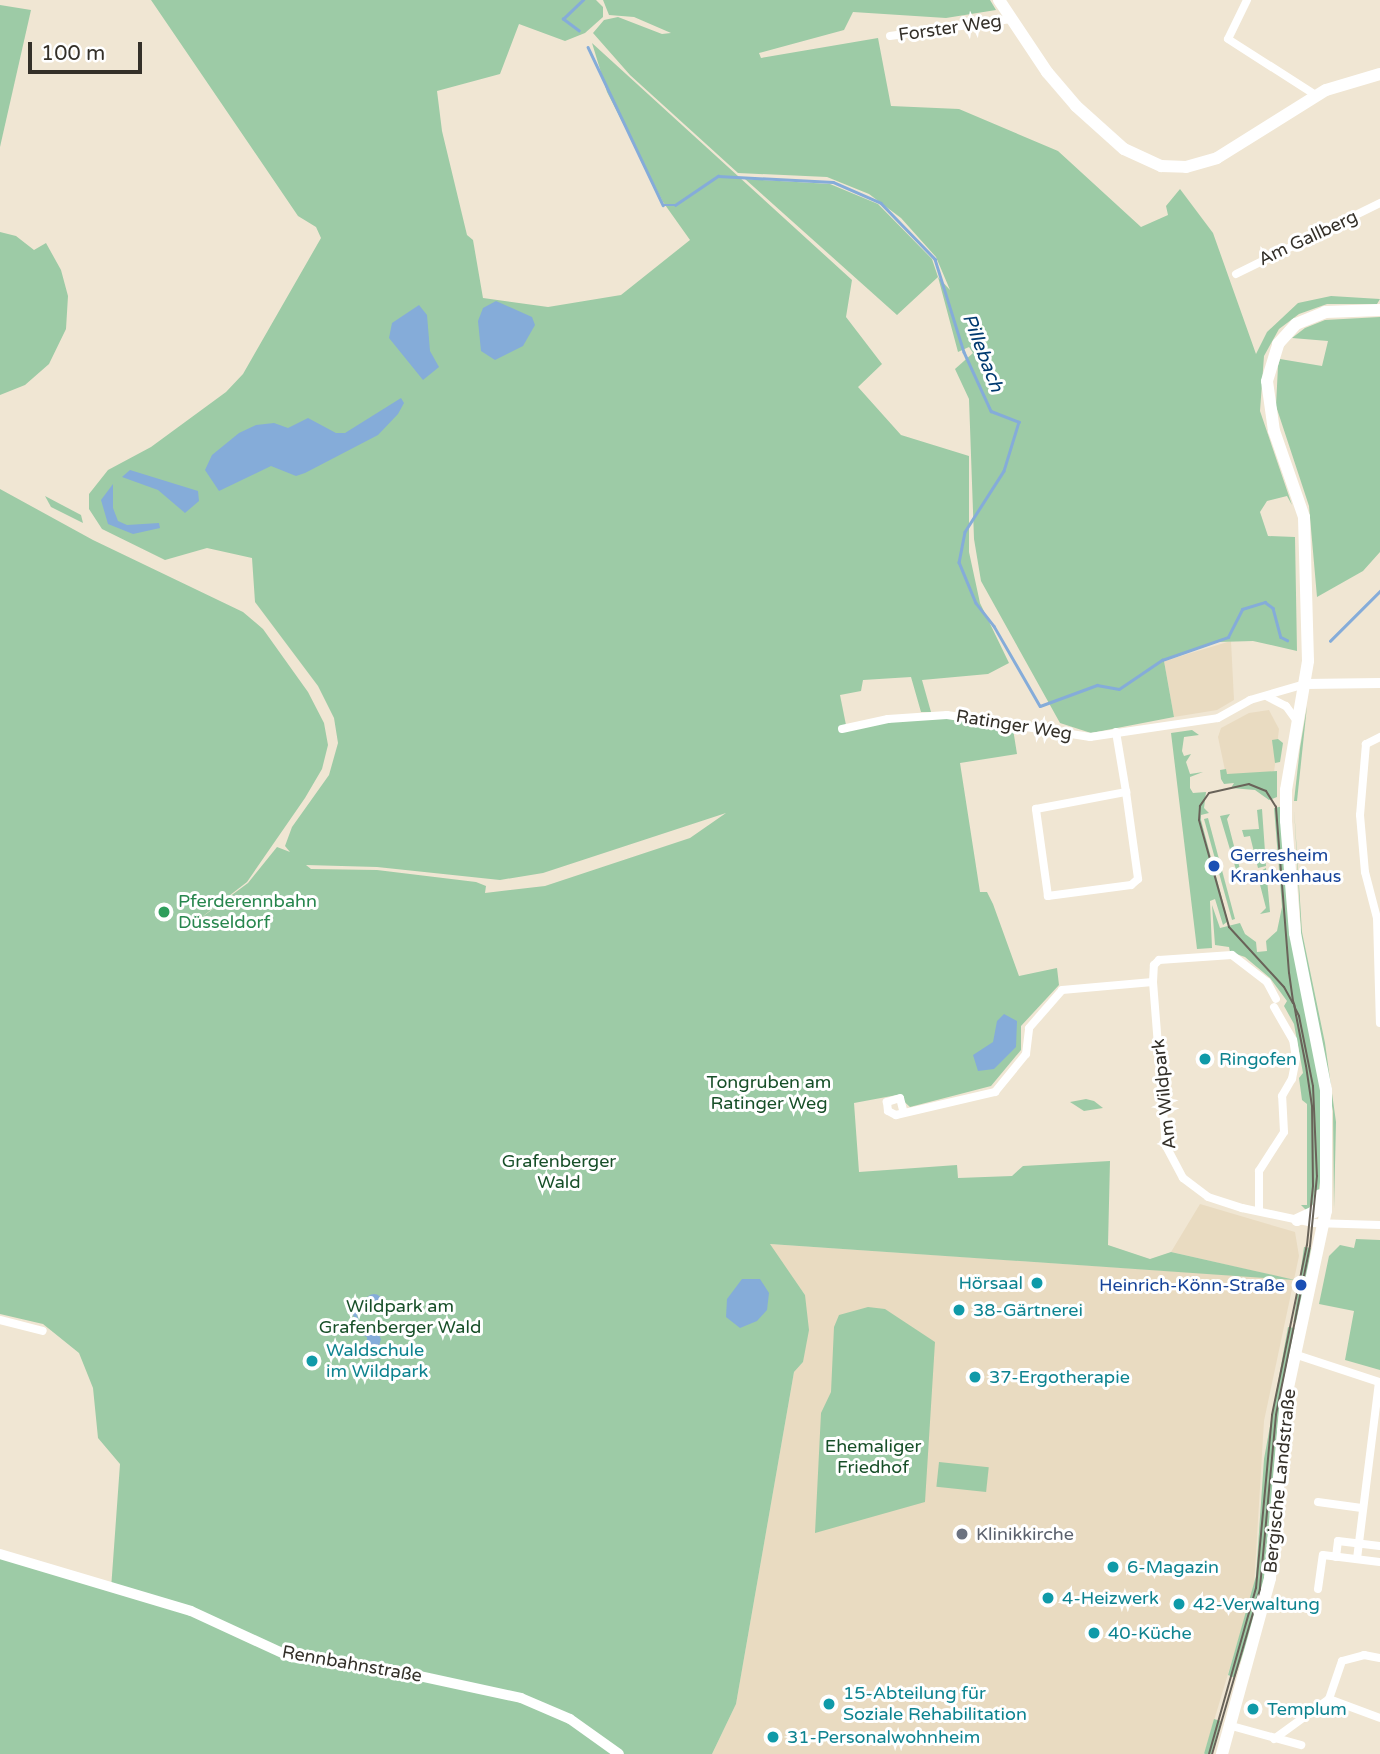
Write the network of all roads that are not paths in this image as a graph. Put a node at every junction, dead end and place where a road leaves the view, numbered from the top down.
1 (999, 0) edge
2 (1247, 0) edge
3 (1011, 19) junction
4 (890, 36) dead end
5 (1380, 74) edge
6 (1317, 96) junction
7 (1380, 202) edge
8 (1236, 274) dead end
9 (1380, 310) edge
10 (1380, 683) edge
11 (1305, 684) junction
12 (1265, 696) junction
13 (1298, 723) junction
14 (842, 729) dead end
15 (1116, 732) junction
16 (1380, 737) edge
17 (1126, 792) junction
18 (1153, 982) junction
19 (1380, 1023) edge
20 (903, 1110) dead end
21 (1327, 1172) junction
22 (1259, 1211) junction
23 (1297, 1220) junction
24 (1325, 1224) junction
25 (1380, 1225) edge
26 (0, 1320) edge
27 (43, 1331) dead end
28 (1297, 1355) junction
29 (1318, 1502) dead end
30 (1362, 1508) junction
31 (1358, 1543) junction
32 (1380, 1546) edge
33 (0, 1554) edge
34 (1336, 1557) junction
35 (1357, 1559) junction
36 (1380, 1562) edge
37 (1318, 1589) dead end
38 (1380, 1658) edge
39 (1329, 1699) junction
40 (1380, 1718) edge
41 (1228, 1725) junction
42 (1274, 1739) junction
43 (1301, 1745) dead end
44 (619, 1754) edge
45 (1222, 1754) edge

1 - 3 main road
2 - 6 street
3 - 4 street, Forster Weg
3 - 6 main road
5 - 6 main road
7 - 8 street, Am Gallberg
9 - 11 main road, Bergische Landstraße
10 - 11 main road
11 - 12 street, Ratinger Weg
11 - 13 main road, Bergische Landstraße
12 - 13 street
12 - 15 street, Ratinger Weg
13 - 21 main road, Bergische Landstraße
14 - 15 street, Ratinger Weg
15 - 17 street
16 - 19 street
17 - 17 street
18 - 20 street
18 - 22 street, Am Wildpark
18 - 22 street
21 - 23 main road
21 - 24 main road, Bergische Landstraße
22 - 23 street, Am Wildpark
23 - 24 street, Am Wildpark
24 - 25 street
24 - 28 main road, Bergische Landstraße
26 - 27 street
28 - 30 street
28 - 41 main road, Bergische Landstraße
29 - 30 street
30 - 31 street
31 - 32 street
31 - 34 street
31 - 35 street
33 - 44 street, Rennbahnstraße
34 - 35 street
34 - 37 street
35 - 36 street
38 - 39 street
39 - 40 street
39 - 42 street
41 - 42 street
41 - 45 main road, Bergische Landstraße
42 - 43 street

